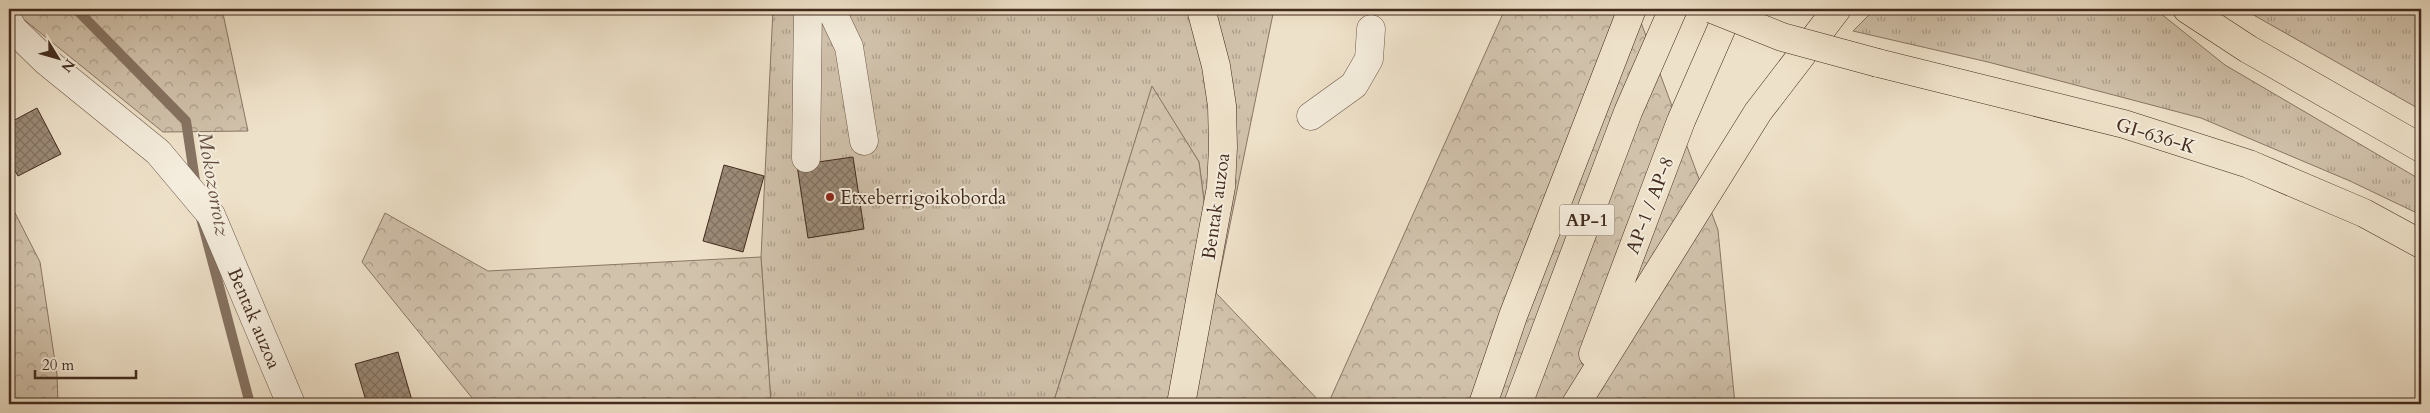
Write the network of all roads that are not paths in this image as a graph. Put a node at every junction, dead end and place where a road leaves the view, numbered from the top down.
1 (808, 9) edge
2 (831, 9) edge
3 (1201, 9) edge
4 (1632, 9) edge
5 (1673, 9) edge
6 (1712, 9) edge
7 (1730, 9) edge
8 (1837, 9) edge
9 (2188, 9) edge
10 (9, 22) edge
11 (1371, 29) dead end
12 (1311, 116) dead end
13 (864, 141) dead end
14 (2421, 148) edge
15 (806, 158) dead end
16 (2364, 212) junction
17 (2421, 244) edge
18 (2421, 256) edge
19 (291, 404) edge
20 (1181, 404) edge
21 (1483, 404) edge
22 (1518, 404) edge
23 (1575, 404) edge

1 - 15 street
2 - 13 street
3 - 20 main road, Bentak auzoa
4 - 21 main road
5 - 22 main road, AP-1
6 - 16 main road, GI-636-K, bridge
7 - 23 main road, AP-1 / AP-8 / AP-1
8 - 23 main road
9 - 14 main road
10 - 19 street, Bentak auzoa
11 - 12 street
16 - 17 main road, GI-636-K
16 - 18 main road

